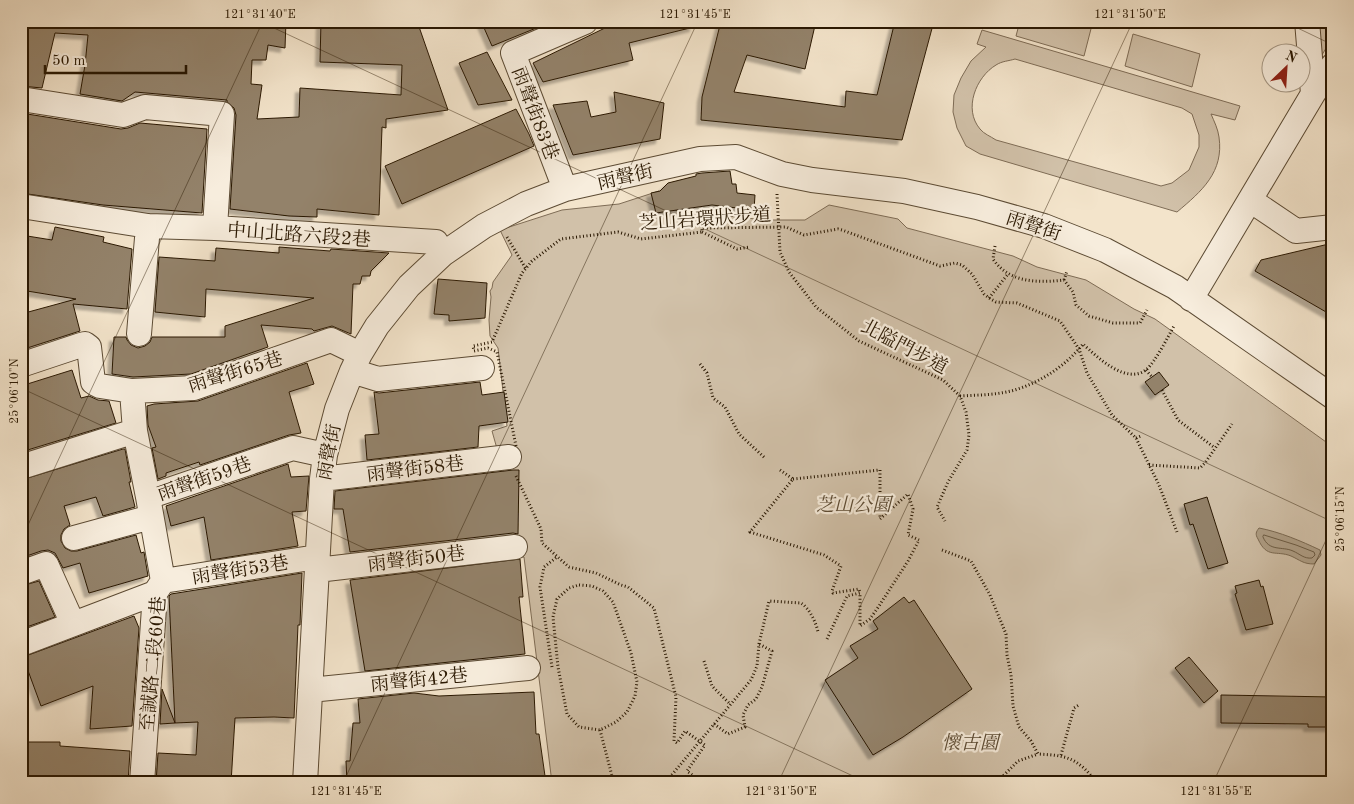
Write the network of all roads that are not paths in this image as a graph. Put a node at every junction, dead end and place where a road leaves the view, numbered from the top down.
1 (1306, 21) edge
2 (585, 22) edge
3 (1326, 80) edge
4 (21, 99) edge
5 (565, 189) junction
6 (1250, 200) junction
7 (21, 206) edge
8 (148, 226) junction
9 (1333, 226) edge
10 (215, 228) junction
11 (444, 254) junction
12 (1192, 299) junction
13 (139, 334) dead end
14 (356, 363) junction
15 (21, 365) edge
16 (482, 368) dead end
17 (132, 390) junction
18 (1333, 397) edge
19 (136, 430) junction
20 (325, 455) junction
21 (513, 458) road end
22 (21, 467) edge
23 (322, 479) junction
24 (149, 507) junction
25 (74, 538) dead end
26 (515, 546) dead end
27 (317, 563) junction
28 (21, 573) edge
29 (159, 587) junction
30 (73, 624) junction
31 (21, 644) edge
32 (528, 668) dead end
33 (310, 690) junction
34 (142, 783) edge
35 (305, 783) edge

1 - 3 street
2 - 5 street, 雨聲街83巷
3 - 6 street
4 - 10 street
5 - 11 street, 雨聲街
5 - 12 street, 雨聲街
6 - 9 street
6 - 12 street
7 - 8 street, 中山北路六段2巷
8 - 10 street, 中山北路六段2巷
8 - 13 street
10 - 11 street, 中山北路六段2巷
11 - 14 street, 雨聲街
12 - 18 street, 雨聲街
14 - 16 street, 雨聲街65巷
14 - 17 street, 雨聲街65巷
14 - 20 street, 雨聲街
15 - 17 street, 雨聲街65巷
17 - 19 street, 雨聲街59巷
19 - 22 street
19 - 24 street, 雨聲街59巷
20 - 23 street, 雨聲街
20 - 24 street, 雨聲街59巷
21 - 23 street, 雨聲街58巷
23 - 27 street, 雨聲街
24 - 25 street
24 - 29 street, 至誠路二段60巷
26 - 27 street, 雨聲街50巷
27 - 29 street, 雨聲街53巷
27 - 33 street, 雨聲街
28 - 30 street
29 - 30 street, 雨聲街53巷
29 - 34 street, 至誠路二段60巷
30 - 31 street, 雨聲街53巷
32 - 33 street, 雨聲街42巷
33 - 35 street, 雨聲街

